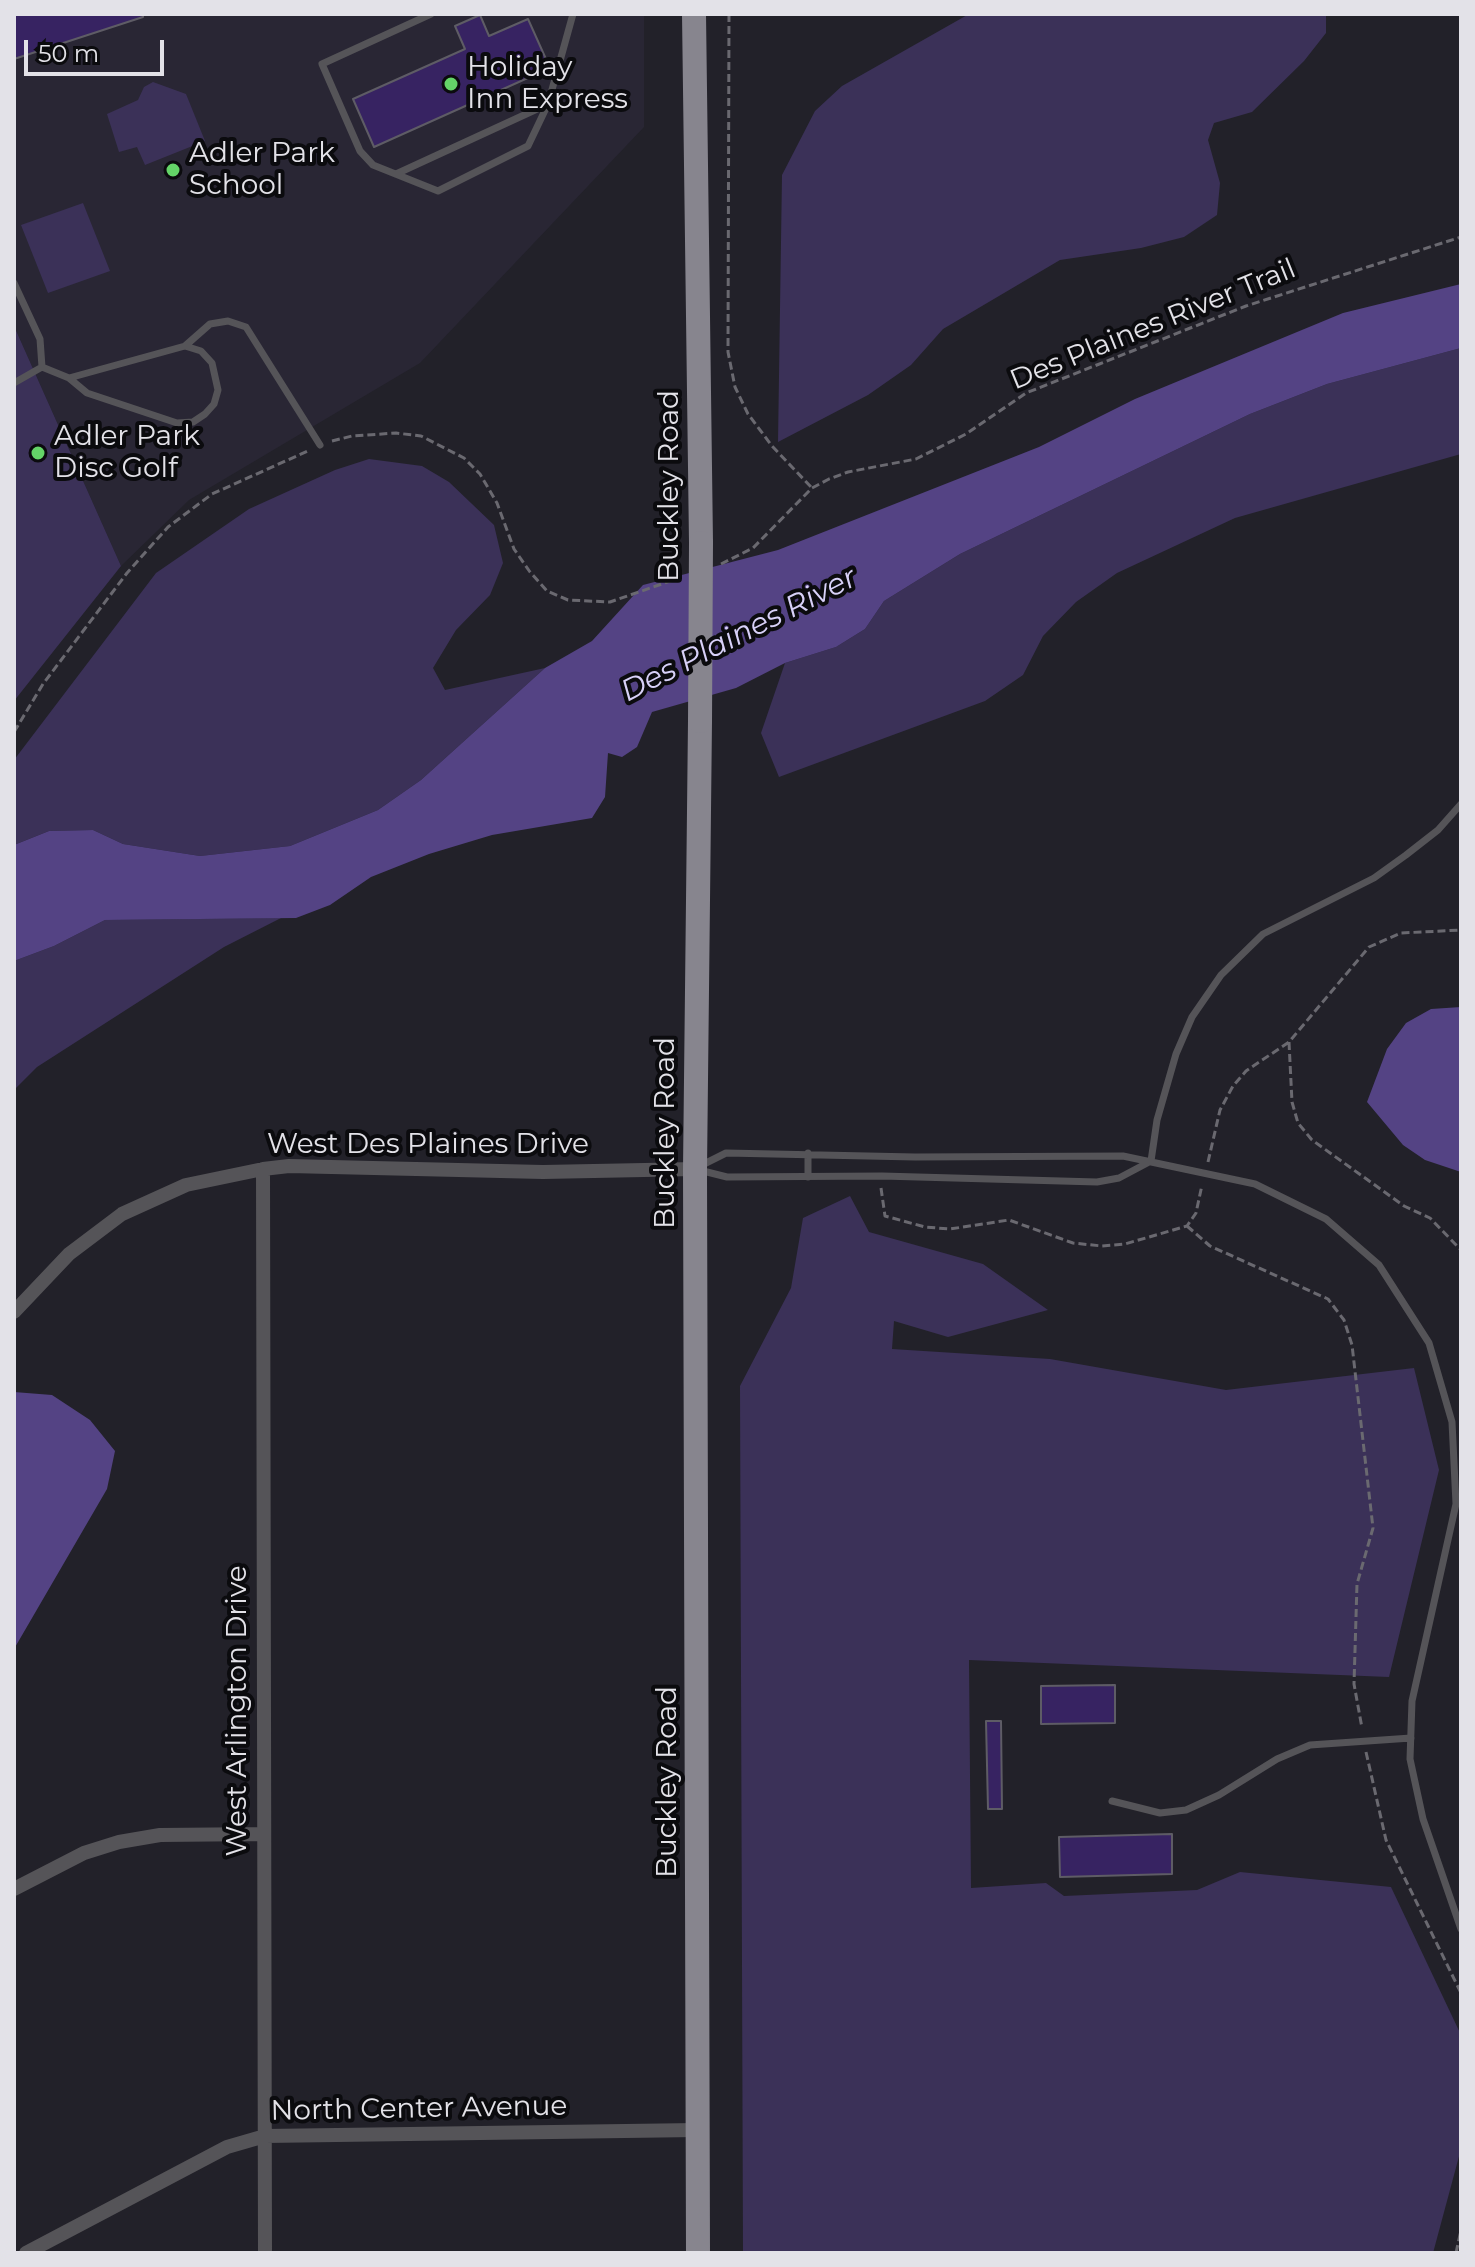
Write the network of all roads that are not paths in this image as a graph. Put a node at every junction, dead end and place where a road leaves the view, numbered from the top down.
1 (431, 14) edge
2 (573, 14) edge
3 (694, 14) edge
4 (548, 104) junction
5 (396, 174) junction
6 (14, 283) edge
7 (185, 346) junction
8 (42, 367) junction
9 (69, 378) junction
10 (14, 383) edge
11 (320, 445) road end
12 (1461, 804) edge
13 (808, 1153) junction
14 (1151, 1161) junction
15 (263, 1169) junction
16 (695, 1169) junction
17 (808, 1177) junction
18 (14, 1312) edge
19 (1411, 1738) junction
20 (1112, 1801) dead end
21 (264, 1834) junction
22 (14, 1889) edge
23 (1461, 1929) edge
24 (697, 2130) junction
25 (265, 2136) junction
26 (26, 2253) edge
27 (265, 2253) edge
28 (698, 2253) edge

1 - 5 lane
2 - 4 lane
3 - 16 main road, Buckley Road, bridge
4 - 5 lane
4 - 5 lane
6 - 8 lane
7 - 9 lane
7 - 9 lane
7 - 11 lane
8 - 9 lane
8 - 10 lane
12 - 14 lane
13 - 14 lane
13 - 16 lane
13 - 17 lane
14 - 17 lane
14 - 19 lane
15 - 16 street, West Des Plaines Drive
15 - 18 street, West Des Plaines Drive
15 - 21 street, West Arlington Drive
16 - 17 lane
16 - 24 main road, Buckley Road
19 - 20 lane
19 - 23 lane
21 - 22 street
21 - 25 street, West Arlington Drive
24 - 25 street, North Center Avenue
24 - 28 main road, Buckley Road
25 - 26 street, North Center Avenue
25 - 27 street, West Arlington Drive

